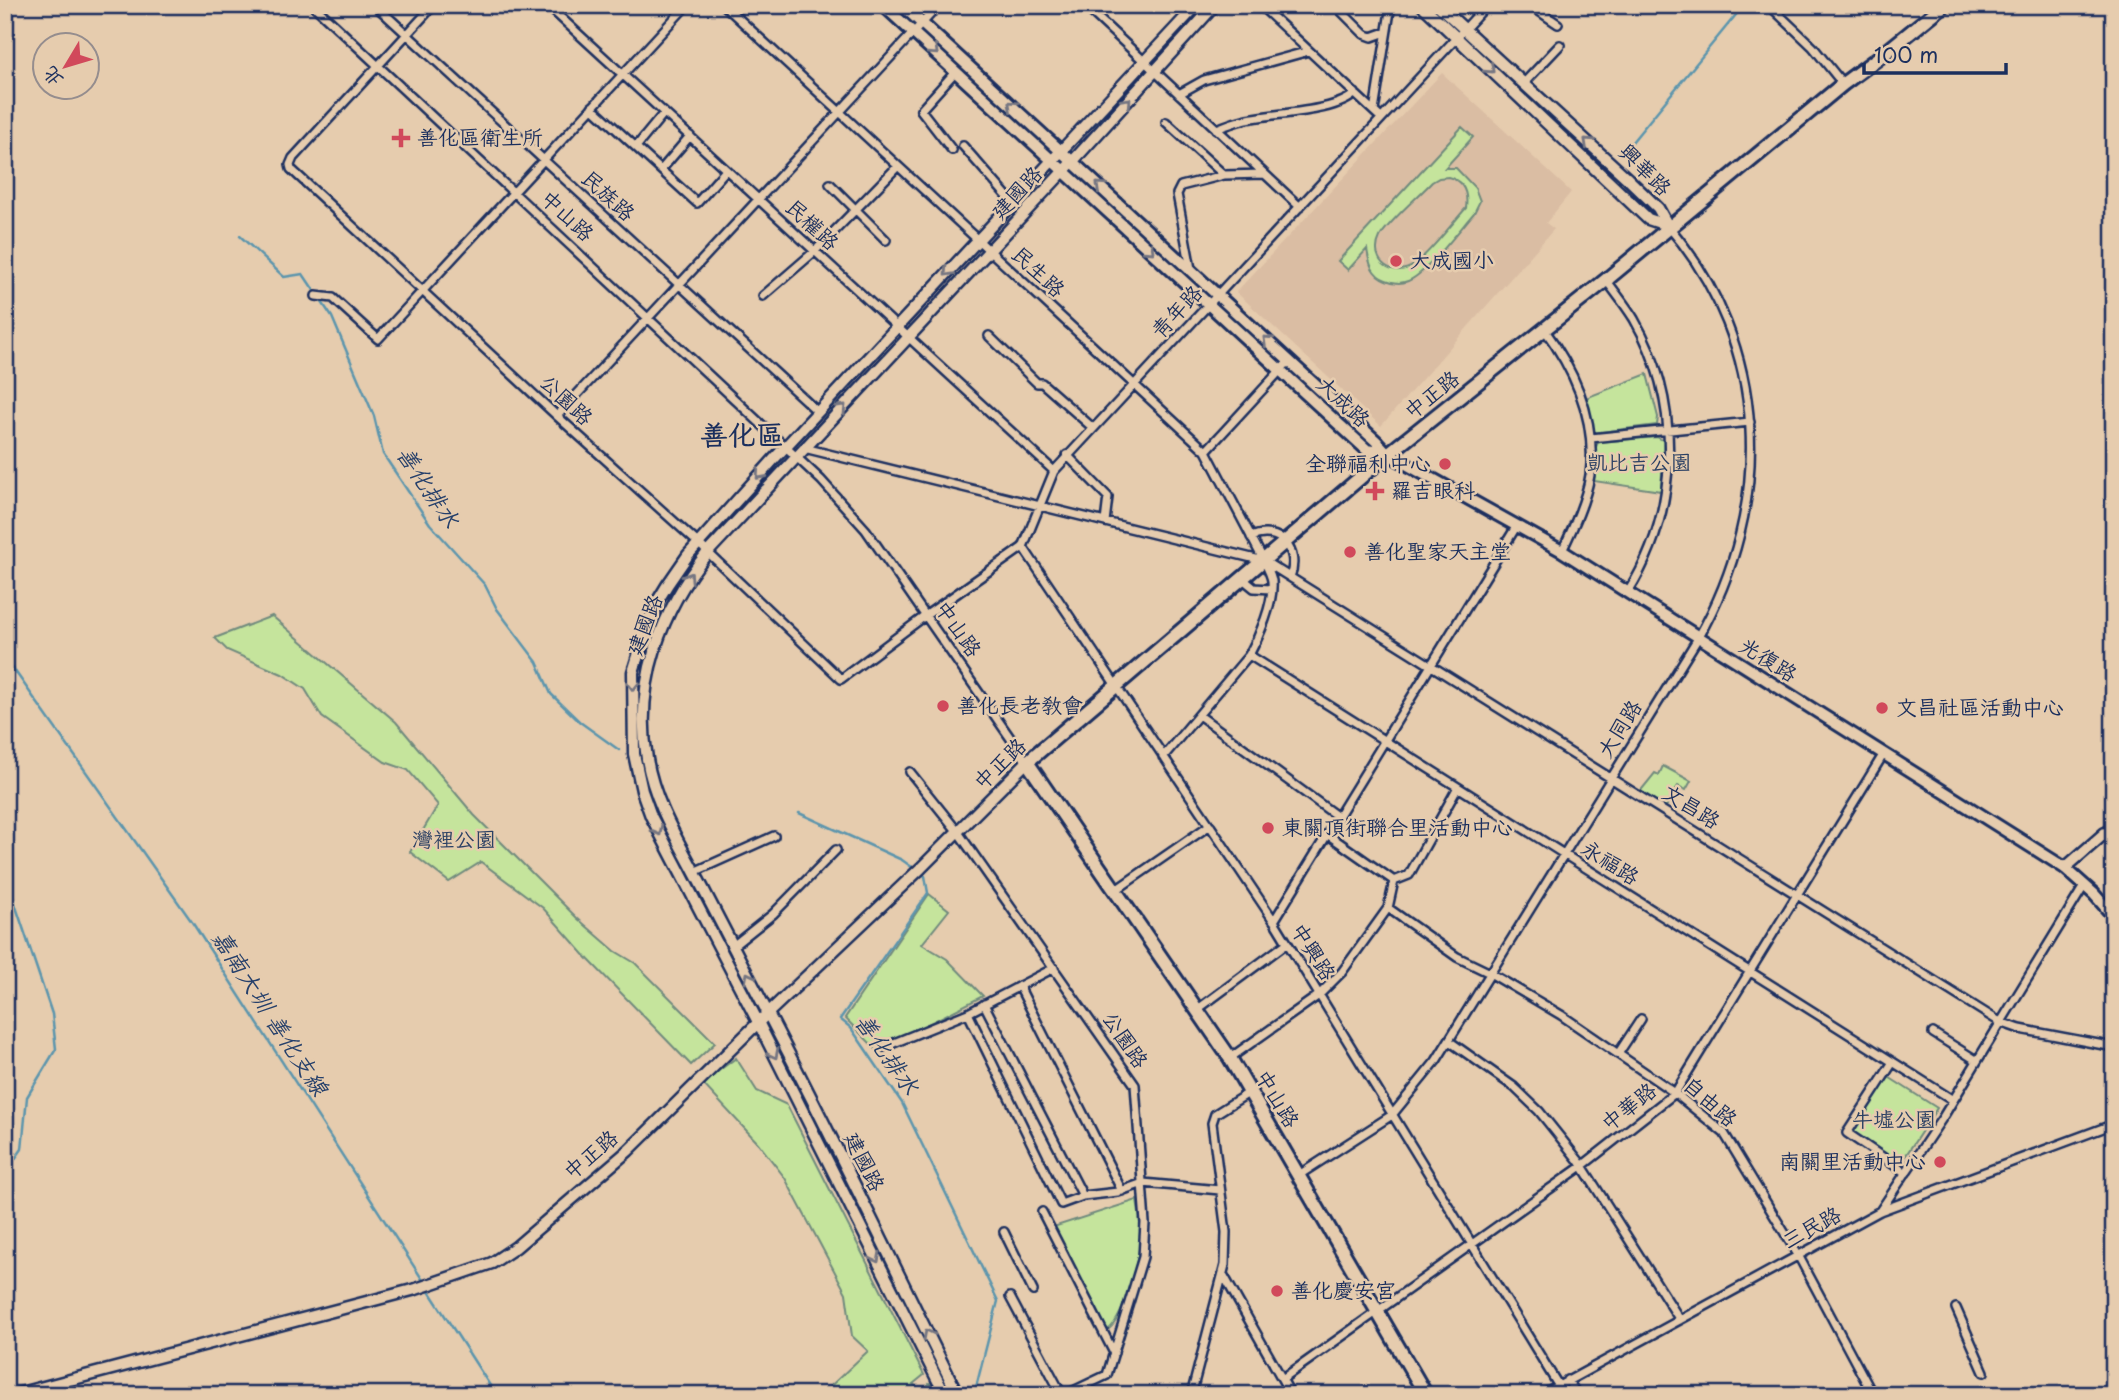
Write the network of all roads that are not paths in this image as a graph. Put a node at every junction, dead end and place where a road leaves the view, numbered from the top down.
1 (313, 5) edge
2 (375, 5) edge
3 (434, 5) edge
4 (547, 5) edge
5 (687, 5) edge
6 (724, 5) edge
7 (883, 5) edge
8 (902, 5) edge
9 (939, 5) edge
10 (1084, 5) edge
11 (1197, 5) edge
12 (1215, 5) edge
13 (1335, 5) edge
14 (1391, 5) edge
15 (1422, 5) edge
16 (1438, 5) edge
17 (1487, 5) edge
18 (1530, 5) edge
19 (1769, 5) edge
20 (1944, 5) edge
21 (1266, 7) edge
22 (1558, 23) dead end
23 (922, 24) junction
24 (1385, 32) junction
25 (914, 33) junction
26 (1461, 34) junction
27 (407, 35) junction
28 (1560, 45) dead end
29 (1309, 51) junction
30 (1145, 62) junction
31 (378, 66) junction
32 (956, 71) junction
33 (1155, 71) junction
34 (622, 74) junction
35 (1524, 83) junction
36 (1843, 84) junction
37 (1355, 93) junction
38 (1179, 94) junction
39 (593, 107) junction
40 (1374, 111) junction
41 (840, 112) junction
42 (664, 113) junction
43 (1381, 117) junction
44 (1166, 122) dead end
45 (1216, 129) junction
46 (690, 136) junction
47 (963, 146) dead end
48 (636, 147) junction
49 (952, 150) dead end
50 (1062, 151) junction
51 (1054, 160) junction
52 (544, 161) junction
53 (1073, 161) junction
54 (898, 166) junction
55 (661, 170) junction
56 (726, 170) junction
57 (1064, 170) junction
58 (1265, 174) junction
59 (1224, 175) junction
60 (830, 184) dead end
61 (514, 192) junction
62 (759, 200) junction
63 (1013, 203) junction
64 (1300, 206) junction
65 (856, 210) junction
66 (1669, 226) junction
67 (886, 240) dead end
68 (978, 240) junction
69 (815, 251) junction
70 (989, 251) junction
71 (1191, 270) junction
72 (1606, 280) junction
73 (680, 284) junction
74 (423, 291) junction
75 (1218, 295) junction
76 (316, 296) dead end
77 (763, 296) dead end
78 (1209, 304) junction
79 (648, 317) junction
80 (897, 327) junction
81 (1544, 329) junction
82 (989, 336) dead end
83 (909, 337) junction
84 (1289, 361) junction
85 (1281, 370) junction
86 (1134, 384) junction
87 (818, 412) junction
88 (557, 416) junction
89 (1750, 422) junction
90 (1093, 428) junction
91 (1668, 430) junction
92 (1591, 438) junction
93 (786, 446) junction
94 (1206, 451) junction
95 (800, 452) junction
96 (1388, 454) junction
97 (1068, 455) junction
98 (1054, 471) junction
99 (1040, 506) junction
100 (1104, 522) junction
101 (1516, 527) junction
102 (1251, 537) junction
103 (1285, 542) junction
104 (698, 543) junction
105 (1023, 547) junction
106 (1562, 551) junction
107 (708, 552) junction
108 (1264, 561) junction
109 (1290, 577) junction
110 (1242, 579) junction
111 (1271, 589) junction
112 (1629, 593) junction
113 (925, 616) junction
114 (1698, 638) junction
115 (1249, 655) junction
116 (1431, 665) junction
117 (1116, 687) junction
118 (1200, 716) junction
119 (1384, 741) junction
120 (1883, 755) junction
121 (1163, 757) junction
122 (1027, 762) junction
123 (911, 772) dead end
124 (1611, 778) junction
125 (1458, 787) junction
126 (1338, 817) junction
127 (1210, 825) junction
128 (2114, 829) edge
129 (958, 832) junction
130 (1327, 834) junction
131 (774, 836) dead end
132 (836, 850) dead end
133 (1565, 855) junction
134 (2065, 868) junction
135 (694, 872) junction
136 (1394, 881) junction
137 (2084, 886) junction
138 (1116, 890) junction
139 (1797, 895) junction
140 (1388, 908) junction
141 (2114, 917) edge
142 (1274, 921) junction
143 (1287, 943) junction
144 (733, 946) junction
145 (1054, 968) junction
146 (1750, 972) junction
147 (1490, 973) junction
148 (1019, 986) junction
149 (1319, 995) junction
150 (984, 1004) junction
151 (1198, 1009) junction
152 (768, 1013) junction
153 (968, 1013) junction
154 (1641, 1020) dead end
155 (758, 1022) junction
156 (2000, 1022) junction
157 (1933, 1033) dead end
158 (1449, 1041) junction
159 (2114, 1047) edge
160 (884, 1048) dead end
161 (1618, 1054) junction
162 (1230, 1058) junction
163 (1976, 1060) junction
164 (1893, 1062) junction
165 (1250, 1092) junction
166 (1675, 1093) junction
167 (1953, 1100) junction
168 (1392, 1115) junction
169 (2114, 1124) edge
170 (1582, 1166) junction
171 (1906, 1173) junction
172 (1298, 1175) junction
173 (1143, 1183) junction
174 (1220, 1190) junction
175 (1122, 1191) junction
176 (1083, 1196) junction
177 (1880, 1211) junction
178 (1042, 1212) dead end
179 (1004, 1232) dead end
180 (1472, 1244) junction
181 (1798, 1255) junction
182 (1223, 1276) junction
183 (1033, 1291) dead end
184 (1010, 1297) dead end
185 (1956, 1308) dead end
186 (1376, 1311) junction
187 (1680, 1320) junction
188 (1114, 1353) junction
189 (1984, 1371) dead end
190 (1282, 1378) junction
191 (1567, 1380) junction
192 (1558, 1385) junction
193 (13, 1395) edge
194 (945, 1395) edge
195 (958, 1395) edge
196 (1064, 1395) edge
197 (1191, 1395) edge
198 (1291, 1395) edge
199 (1426, 1395) edge
200 (1542, 1395) edge
201 (1578, 1395) edge
202 (1872, 1395) edge

1 - 31 street, 中山路
2 - 27 street, 民族路
3 - 27 street
4 - 34 street, 民權路
5 - 34 street
6 - 41 street, 民生路
7 - 25 main road, 大成路
8 - 23 main road, 大成路
9 - 23 street
10 - 30 street
11 - 30 street, 建國路
12 - 33 street, 建國路
13 - 24 street
14 - 24 street
15 - 26 street, 興華路
16 - 26 street, 興華路
17 - 26 street, 青年路
18 - 22 street
19 - 36 street
20 - 36 main road, 中正路
21 - 29 street
23 - 25 street
50 -> 23 main road, 大成路
24 - 40 street
25 -> 32 main road, 大成路
25 - 41 street
26 - 35 street, 興華路
26 - 43 street, 青年路
26 -> 66 street, 興華路
27 - 31 street
27 - 52 street, 民族路
28 - 35 street
29 - 37 street
29 - 38 street
30 - 33 street
30 - 50 street, 建國路
31 - 61 street, 中山路
31 - 74 street, 公園路
32 - 49 street
32 - 51 main road, 大成路
33 - 38 street
53 -> 33 street, 建國路
34 - 39 street
34 - 42 street, 民權路
66 -> 35 street, 興華路
36 - 66 main road, 中正路
37 - 40 street
37 - 45 street
38 - 45 street
39 - 48 street
39 - 52 street
40 - 43 street
41 - 54 street, 民生路
41 - 62 street
42 - 46 street, 民權路
42 - 48 street
43 - 64 street, 青年路
44 - 59 street
45 - 58 street
46 - 55 street
46 - 56 street, 民權路
47 - 63 street
48 - 55 street
50 - 51 street, 建國路
50 - 53 main road, 大成路
51 - 57 main road, 大成路
51 - 63 street, 建國路
52 - 61 street
52 - 73 street, 民族路
53 - 57 street, 建國路
71 -> 53 main road, 大成路
54 - 65 street
54 - 68 street, 民生路
55 - 56 street
56 - 62 street, 民權路
57 - 70 street, 建國路
57 -> 78 main road, 大成路
58 - 59 street
58 - 64 street
59 - 71 street
60 - 65 street
61 - 74 street
61 - 79 street, 中山路
62 - 69 street, 民權路
62 - 73 street
63 - 68 street, 建國路
64 - 75 street, 青年路
65 - 67 street
65 - 69 street
66 - 72 main road, 中正路
66 - 89 street, 大同路
68 - 70 street, 民生路
68 -> 80 street, 建國路
69 - 77 street
69 - 80 street, 民權路
70 - 83 street, 建國路
70 - 86 street, 民生路
71 - 75 main road, 大成路
72 - 81 main road, 中正路
72 - 91 street
73 - 79 street
73 - 87 street, 民族路
74 - 76 street
74 - 88 street, 公園路
75 - 78 street, 青年路
84 -> 75 main road, 大成路
78 - 85 main road, 大成路
78 - 86 street, 青年路
79 - 88 street
79 - 93 street, 中山路
80 - 83 street, 民權路
80 - 87 street, 建國路
81 - 92 street
81 - 96 main road, 中正路
82 - 90 street
95 -> 83 street, 建國路
83 - 98 street, 民權路
84 - 85 street
84 - 96 main road, 大成路
85 - 94 street
85 - 96 main road, 大成路
86 - 90 street, 青年路
86 - 94 street, 民生路
87 - 93 street, 建國路
88 - 104 street, 公園路
89 - 91 street
89 - 114 street, 大同路
90 - 97 street, 青年路
91 - 92 street
91 - 112 street
92 - 106 street
93 - 95 street, 中山路
93 -> 104 street, 建國路
94 - 102 street, 民生路
95 - 99 street
95 - 107 street, 建國路
95 - 113 street, 中山路
96 - 101 main road, 光復路
96 - 103 main road, 中正路
97 - 98 street, 青年路
97 - 100 street
98 - 99 street, 青年路
99 - 100 street
99 - 105 street, 青年路
100 - 108 street
101 - 106 main road, 光復路
101 - 116 street
102 - 103 street
102 - 108 street, 民生路
103 - 108 main road, 中正路
103 - 109 street
104 - 107 street, 公園路
104 -> 155 street, 建國路
105 - 113 street
105 - 117 street, 中興路
106 - 112 main road, 光復路
107 - 113 street, 公園路
135 -> 107 street, 建國路
108 - 109 street, 文昌路
108 - 110 main road, 中正路
108 - 111 street, 民生路
109 - 116 street, 文昌路
110 - 111 street
110 - 117 main road, 中正路
111 - 115 street
112 - 114 main road, 光復路
113 - 122 street, 中山路
114 - 120 main road, 光復路
114 - 124 street, 大同路
115 - 118 street
115 - 119 street, 永福路
116 - 119 street
116 - 124 street, 文昌路
117 - 121 street, 中興路
117 - 122 main road, 中正路
118 - 121 street
118 - 126 street
119 - 125 street, 永福路
119 - 126 street
120 - 134 main road, 光復路
120 - 139 street, 中華路
121 - 127 street, 中興路
122 - 129 street, 中正路
122 - 138 main road, 中山路
123 - 129 street, 公園路
124 - 133 street, 大同路
124 - 139 street, 文昌路
125 - 133 street, 永福路
125 - 136 street
126 - 130 street
127 - 138 street
127 - 142 street, 中興路
128 - 134 street
129 - 145 street, 公園路
129 - 152 street, 中正路
130 - 136 street
130 - 142 street
131 - 135 street
132 - 144 street
133 - 146 street, 永福路
133 - 147 street, 大同路
134 - 137 main road, 光復路
135 - 144 street, 建國路
136 - 140 street
137 - 141 main road, 光復路
137 - 156 street
138 - 151 main road, 中山路
139 - 146 street, 中華路
139 - 156 street, 文昌路
140 - 147 street, 自由路
140 - 149 street
142 - 143 street, 中興路
143 - 149 street, 中興路
143 - 151 street
152 -> 144 street, 建國路
145 - 148 street
145 - 173 street, 公園路
146 - 164 street, 永福路
146 - 166 street, 中華路
147 - 158 street, 大同路
147 - 161 street, 自由路
148 - 150 street
148 - 175 street
149 - 162 street
149 - 168 street, 中興路
150 - 153 street
150 - 176 street
151 - 162 main road, 中山路
152 - 155 street, 中正路
195 -> 152 street, 建國路
153 - 160 street
153 - 176 street
154 - 161 street
155 - 193 street, 中正路
155 -> 194 street, 建國路
156 - 159 street, 文昌路
156 - 163 street
157 - 163 street
158 - 168 street, 大同路
158 - 170 street
161 - 166 street, 自由路
162 - 165 main road, 中山路
163 - 167 street
164 - 167 street, 永福路
164 - 171 street
165 - 172 main road, 中山路
165 - 174 street
166 - 170 street, 中華路
166 - 181 street, 自由路
167 - 171 street
168 - 172 street, 大同路
168 - 180 street, 中興路
169 - 177 street, 三民路
170 - 180 street, 中華路
170 - 187 street
171 - 177 street
172 - 186 main road, 中山路
173 - 174 street
173 - 175 street
173 - 188 street, 公園路
174 - 182 street
175 - 176 street
177 - 181 street, 三民路
178 - 188 street
179 - 183 street
180 - 186 street, 中華路
180 - 192 street, 中興路
181 - 187 street, 三民路
181 - 202 street, 自由路
182 - 190 street
182 - 197 street
184 - 196 street
185 - 189 street
186 - 190 street, 中華路
186 - 199 main road, 中山路
187 - 191 street, 三民路
188 - 196 street, 公園路
190 - 198 street
191 - 192 street, 三民路
191 - 201 street
192 - 200 street, 三民路

